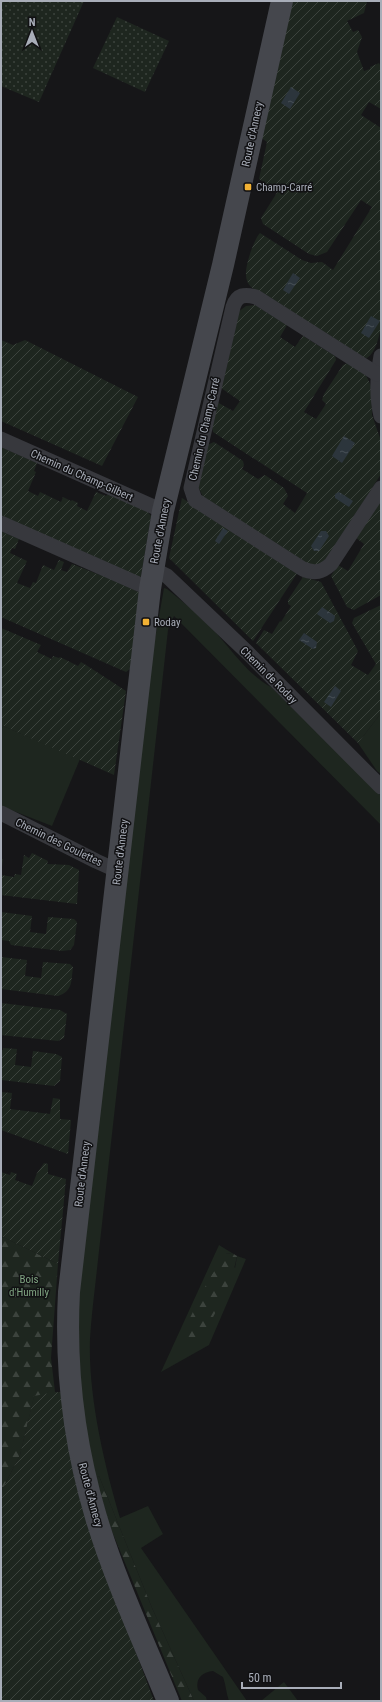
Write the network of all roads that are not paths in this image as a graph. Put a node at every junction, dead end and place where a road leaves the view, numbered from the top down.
1 (282, 1) edge
2 (381, 356) edge
3 (377, 374) junction
4 (381, 416) edge
5 (1, 439) edge
6 (381, 488) edge
7 (163, 511) junction
8 (1, 523) edge
9 (152, 579) junction
10 (381, 787) edge
11 (1, 813) edge
12 (118, 871) junction
13 (168, 1701) edge

1 - 7 main road, Route d'Annecy
2 - 3 street
3 - 4 street
3 - 6 street, Chemin du Champ-Carré
5 - 7 street, Chemin du Champ-Gilbert
7 - 9 main road, Route d'Annecy
8 - 9 street, Chemin de Roday
9 - 10 street, Chemin de Roday
9 - 12 main road, Route d'Annecy
11 - 12 street, Chemin des Goulettes
12 - 13 main road, Route d'Annecy

